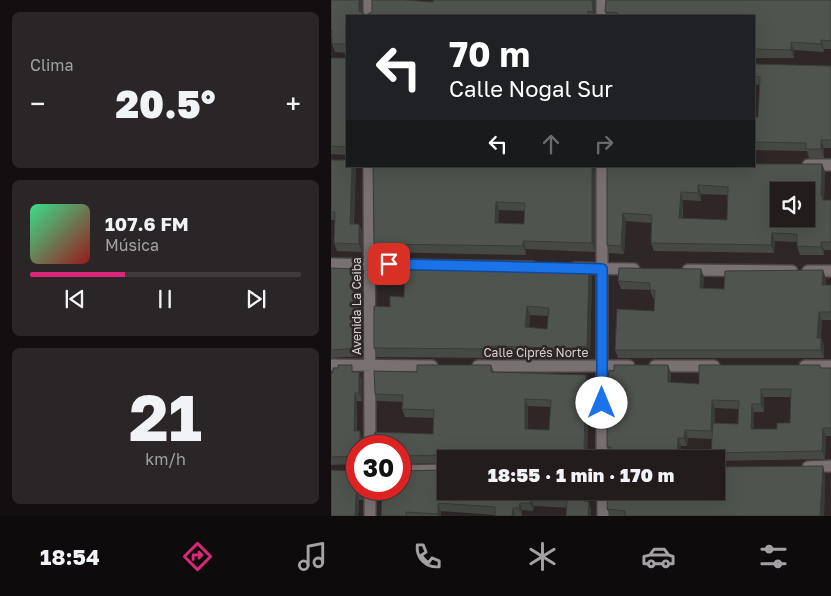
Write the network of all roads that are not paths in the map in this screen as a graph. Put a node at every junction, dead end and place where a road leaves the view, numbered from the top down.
1 (369, 0) edge
2 (602, 0) edge
3 (369, 15) edge
4 (602, 15) edge
5 (792, 165) edge
6 (831, 165) edge
7 (369, 167) edge
8 (602, 167) edge
9 (331, 264) edge
10 (369, 264) junction
11 (544, 268) edge
12 (563, 268) edge
13 (602, 269) junction
14 (642, 269) edge
15 (672, 270) edge
16 (831, 271) edge
17 (331, 365) edge
18 (369, 365) junction
19 (447, 366) edge
20 (466, 366) edge
21 (602, 366) junction
22 (721, 366) edge
23 (791, 366) edge
24 (831, 366) edge
25 (369, 435) edge
26 (602, 450) edge
27 (831, 466) edge
28 (793, 467) edge
29 (411, 470) edge
30 (437, 470) edge
31 (369, 500) edge
32 (603, 500) edge
33 (369, 516) edge
34 (603, 516) edge

1 - 3 street
2 - 4 street
5 - 6 street
7 - 10 street, Avenida La Ceiba
8 - 13 street
9 - 10 street
10 - 11 street
10 - 18 street, Avenida La Ceiba
12 - 13 street
13 - 14 street
13 - 21 street
15 - 16 street
17 - 18 street
18 - 19 street
18 - 25 street, Avenida La Ceiba
20 - 21 street, Calle Ciprés Norte
21 - 22 street, Calle Ciprés Norte
21 - 26 street
23 - 24 street
27 - 28 street
29 - 30 street
31 - 33 street
32 - 34 street

